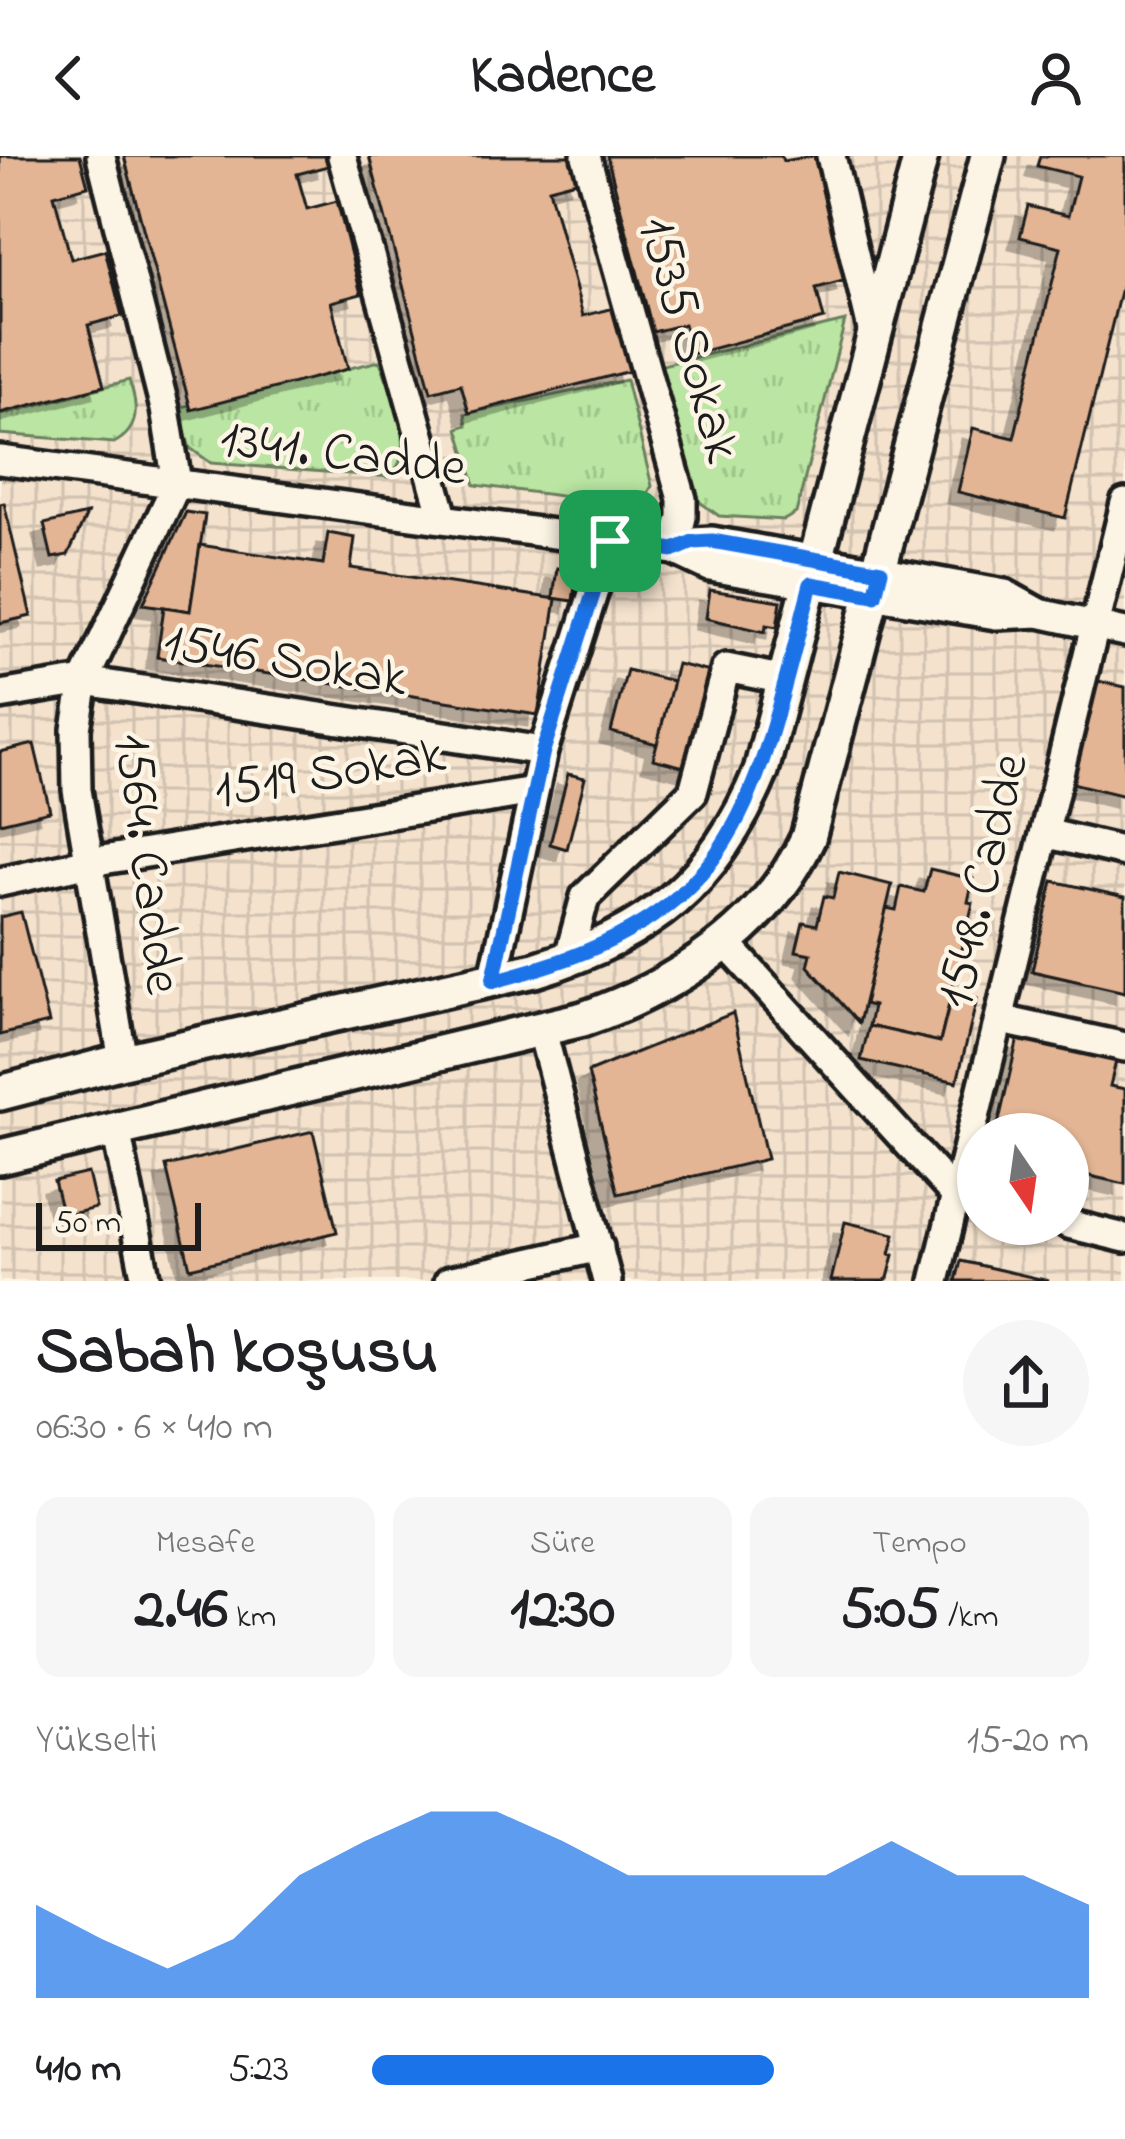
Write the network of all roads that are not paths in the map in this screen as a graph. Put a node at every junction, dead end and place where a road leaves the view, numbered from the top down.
1 (101, 156) edge
2 (342, 156) edge
3 (586, 156) edge
4 (831, 156) edge
5 (921, 156) edge
6 (988, 156) edge
7 (873, 334) junction
8 (0, 460) edge
9 (177, 484) junction
10 (1125, 503) edge
11 (443, 517) junction
12 (610, 541) junction
13 (674, 550) junction
14 (814, 572) junction
15 (878, 583) junction
16 (1096, 626) junction
17 (1125, 632) edge
18 (785, 680) junction
19 (84, 681) junction
20 (0, 694) edge
21 (543, 751) junction
22 (534, 791) junction
23 (1045, 833) junction
24 (1125, 852) edge
25 (90, 862) junction
26 (0, 882) edge
27 (724, 941) junction
28 (568, 960) junction
29 (493, 981) junction
30 (1002, 1020) junction
31 (542, 1031) junction
32 (1125, 1047) edge
33 (123, 1061) junction
34 (0, 1093) edge
35 (984, 1113) edge
36 (116, 1129) junction
37 (0, 1156) edge
38 (957, 1187) edge
39 (957, 1224) edge
40 (1089, 1229) edge
41 (1125, 1238) edge
42 (598, 1247) junction
43 (146, 1281) edge
44 (449, 1281) edge
45 (608, 1281) edge
46 (935, 1281) edge

1 - 9 street
2 - 11 street
3 - 13 street, 1535 Sokak
4 - 7 street
5 - 7 main road
6 - 15 main road
7 - 14 main road
8 - 9 street, 1341. Cadde
9 - 11 street, 1341. Cadde
9 - 19 street, 1564. Cadde
10 - 16 street, 1548. Cadde
11 - 12 street, 1341. Cadde
12 - 13 street, 1341. Cadde
12 - 21 street
13 - 14 street, 1341. Cadde
14 - 15 street, 1341. Cadde
14 - 18 main road
15 - 16 street, 1341. Cadde
15 - 27 main road
16 - 17 street, 1341. Cadde
16 - 23 street, 1548. Cadde
18 - 28 main road
18 - 28 street
19 - 20 street, 1546 Sokak
19 - 21 street, 1546 Sokak
19 - 25 street, 1564. Cadde
21 - 22 street
22 - 25 street, 1519 Sokak
22 - 29 street
23 - 24 street
23 - 30 street, 1548. Cadde
25 - 26 street, 1519 Sokak
25 - 33 street, 1564. Cadde
27 - 31 main road
27 - 38 street
28 - 29 main road
29 - 33 main road
30 - 32 street
30 - 35 street, 1548. Cadde
31 - 36 main road
31 - 42 street
33 - 34 main road
36 - 37 main road
36 - 43 street
39 - 46 street, 1548. Cadde
40 - 41 street
42 - 44 street
42 - 45 street

